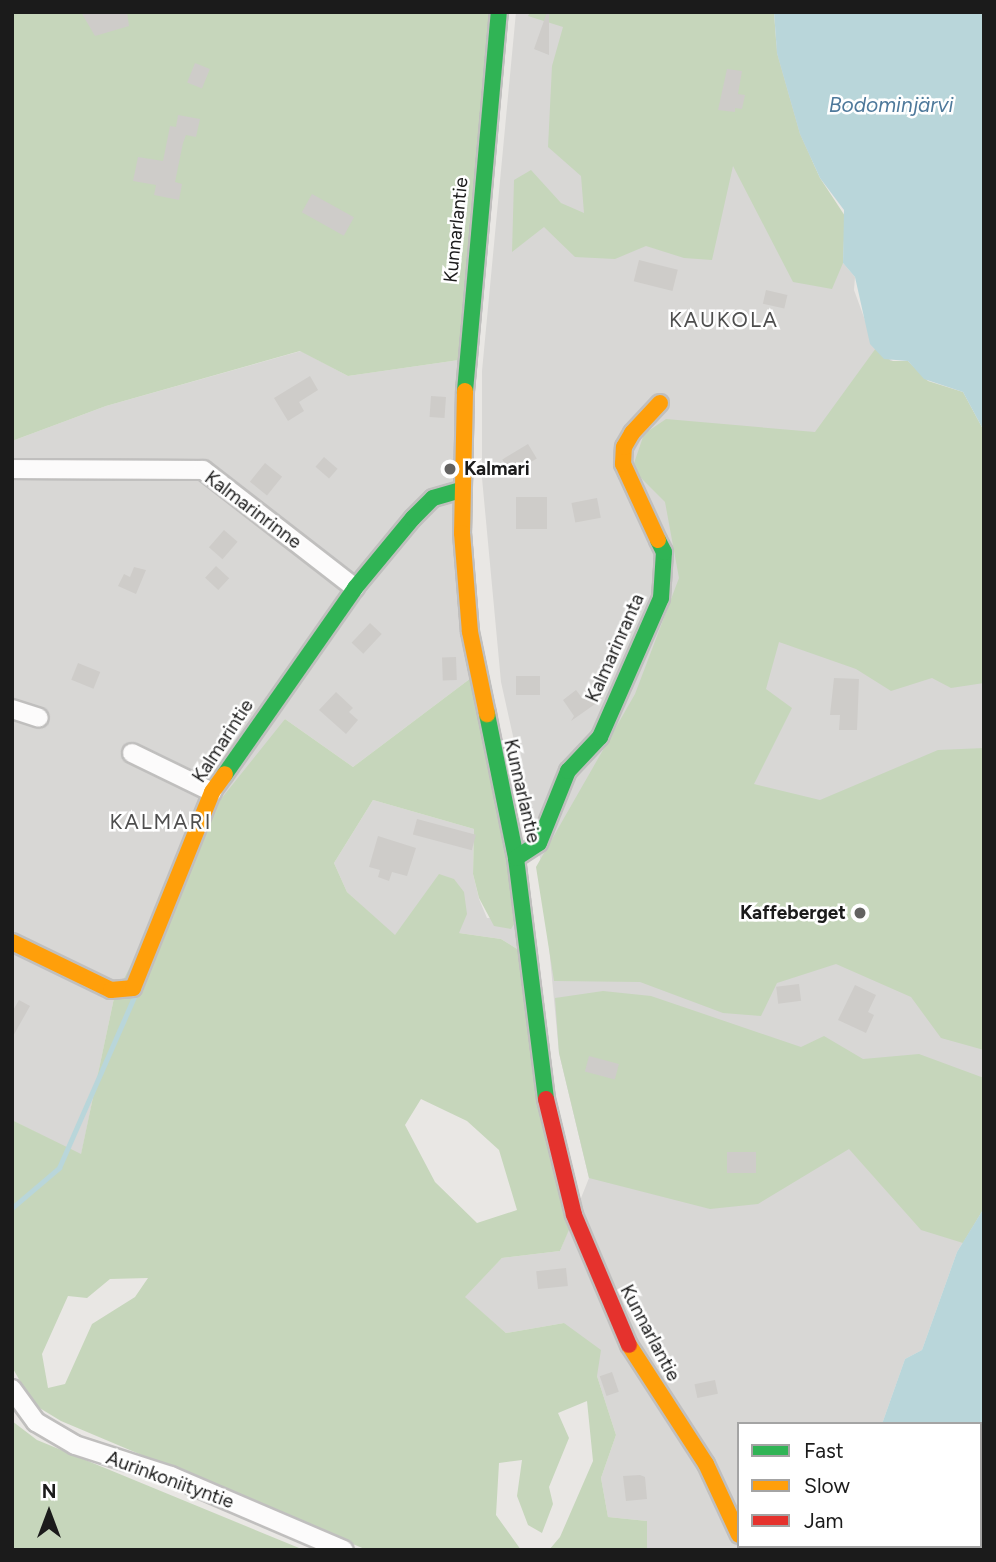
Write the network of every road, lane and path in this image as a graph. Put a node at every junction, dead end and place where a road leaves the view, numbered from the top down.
1 (499, 12) edge
2 (660, 403) dead end
3 (12, 469) edge
4 (461, 490) junction
5 (355, 588) junction
6 (12, 709) edge
7 (39, 718) dead end
8 (132, 753) dead end
9 (212, 792) junction
10 (516, 858) junction
11 (12, 942) edge
12 (12, 1389) edge
13 (737, 1531) edge
14 (344, 1550) edge

1 - 4 main road, Kunnarlantie
2 - 10 main road, Kalmarinranta
3 - 5 street, Kalmarinrinne
4 - 5 main road, Kalmarintie
4 - 10 main road, Kunnarlantie
5 - 9 main road, Kalmarintie
6 - 7 street
8 - 9 street
9 - 11 main road, Kalmarintie
10 - 13 main road, Kunnarlantie
12 - 14 street, Aurinkoniityntie

